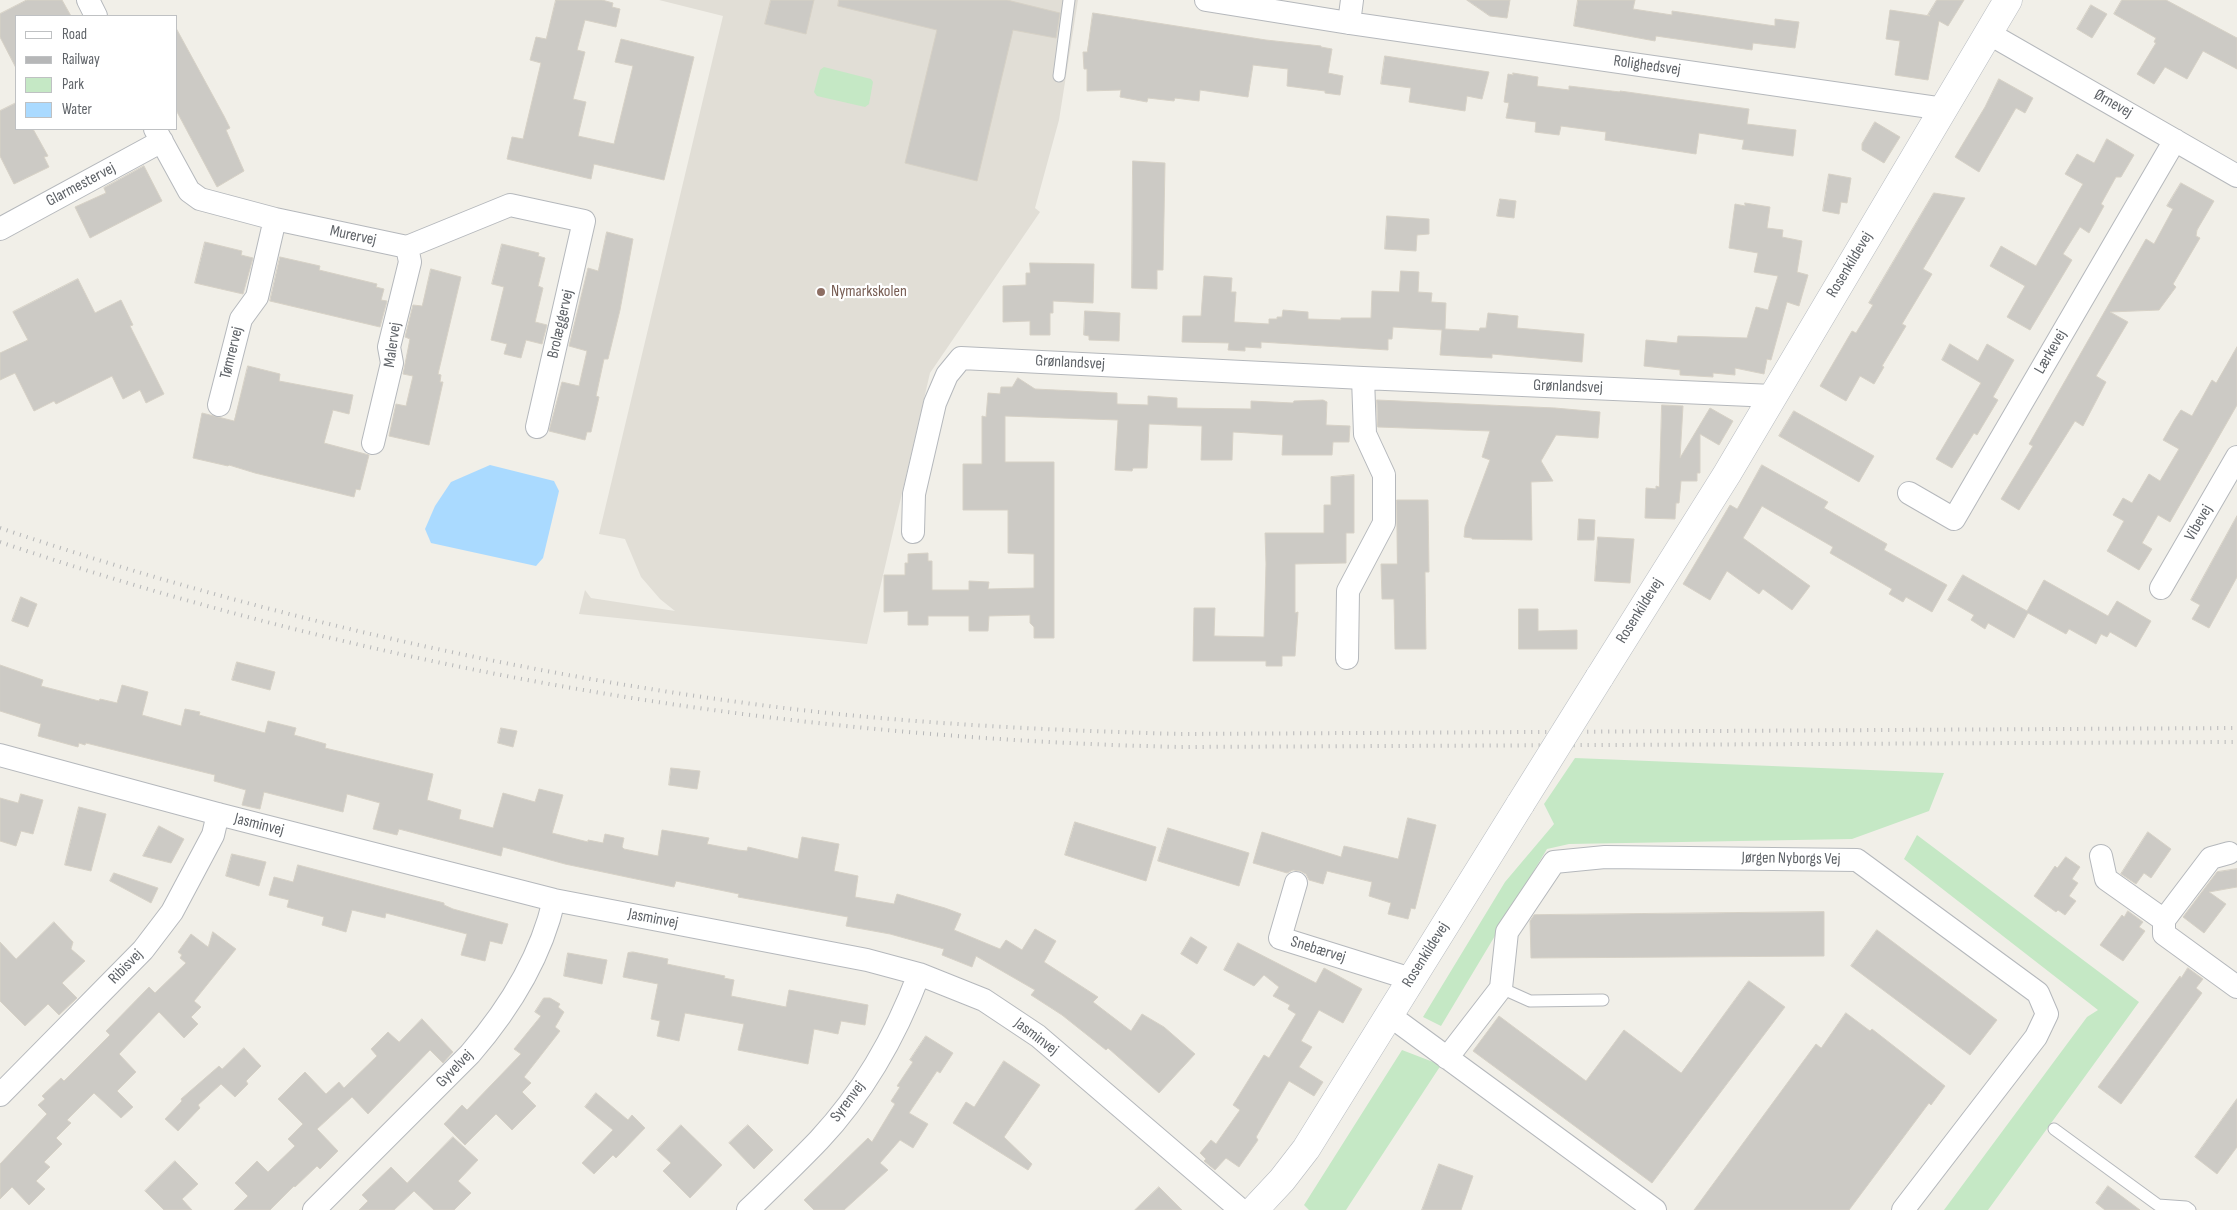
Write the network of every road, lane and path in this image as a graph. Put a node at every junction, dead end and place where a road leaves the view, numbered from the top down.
1 (88, 0) edge
2 (1069, 0) edge
3 (1206, 0) edge
4 (1352, 0) edge
5 (2008, 0) edge
6 (96, 15) edge
7 (1349, 23) junction
8 (1988, 33) junction
9 (1059, 76) dead end
10 (1944, 109) junction
11 (158, 135) edge
12 (2175, 140) junction
13 (2237, 176) edge
14 (275, 219) junction
15 (0, 229) edge
16 (407, 247) junction
17 (1363, 378) junction
18 (1773, 396) junction
19 (219, 405) dead end
20 (537, 427) dead end
21 (372, 443) dead end
22 (2237, 457) edge
23 (1909, 493) dead end
24 (913, 532) dead end
25 (2161, 588) dead end
26 (1347, 658) dead end
27 (0, 755) edge
28 (218, 814) junction
29 (2229, 853) dead end
30 (2101, 856) dead end
31 (1296, 883) dead end
32 (554, 900) junction
33 (2164, 920) junction
34 (919, 974) junction
35 (1411, 979) junction
36 (2237, 987) edge
37 (1500, 988) junction
38 (1603, 1000) dead end
39 (1389, 1015) junction
40 (1447, 1058) junction
41 (0, 1095) edge
42 (2054, 1129) dead end
43 (314, 1210) edge
44 (748, 1210) edge
45 (1241, 1210) edge
46 (1254, 1210) edge
47 (1655, 1210) edge
48 (1903, 1210) edge
49 (2190, 1210) edge

1 - 6 street
2 - 9 lane
3 - 7 street, Rolighedsvej
4 - 7 street
5 - 8 street, Rosenkildevej
7 - 10 street, Rolighedsvej
8 - 10 street, Rosenkildevej
8 - 12 street, Ørnevej
10 - 18 street, Rosenkildevej
11 - 14 street, Murervej
11 - 15 street, Glarmestervej
12 - 13 street, Ørnevej
12 - 23 street, Lærkevej
14 - 16 street, Murervej
14 - 19 street, Tømrervej
16 - 20 street, Brolæggervej
16 - 21 street, Malervej
17 - 18 street, Grønlandsvej
17 - 24 street, Grønlandsvej
17 - 26 street
18 - 35 street, Rosenkildevej, bridge
22 - 25 street, Vibevej
27 - 28 street, Jasminvej
28 - 32 street, Jasminvej
28 - 41 street, Ribisvej
29 - 33 street
30 - 33 street
31 - 35 street, Snebærvej
32 - 34 street, Jasminvej
32 - 43 street, Gyvelvej
33 - 36 street
34 - 44 street, Syrenvej
34 - 45 street, Jasminvej
35 - 39 street, Rosenkildevej
37 - 38 lane
37 - 40 street
37 - 48 street, Jørgen Nyborgs Vej
39 - 40 street
39 - 46 street, Rosenkildevej
40 - 47 street
42 - 49 lane

